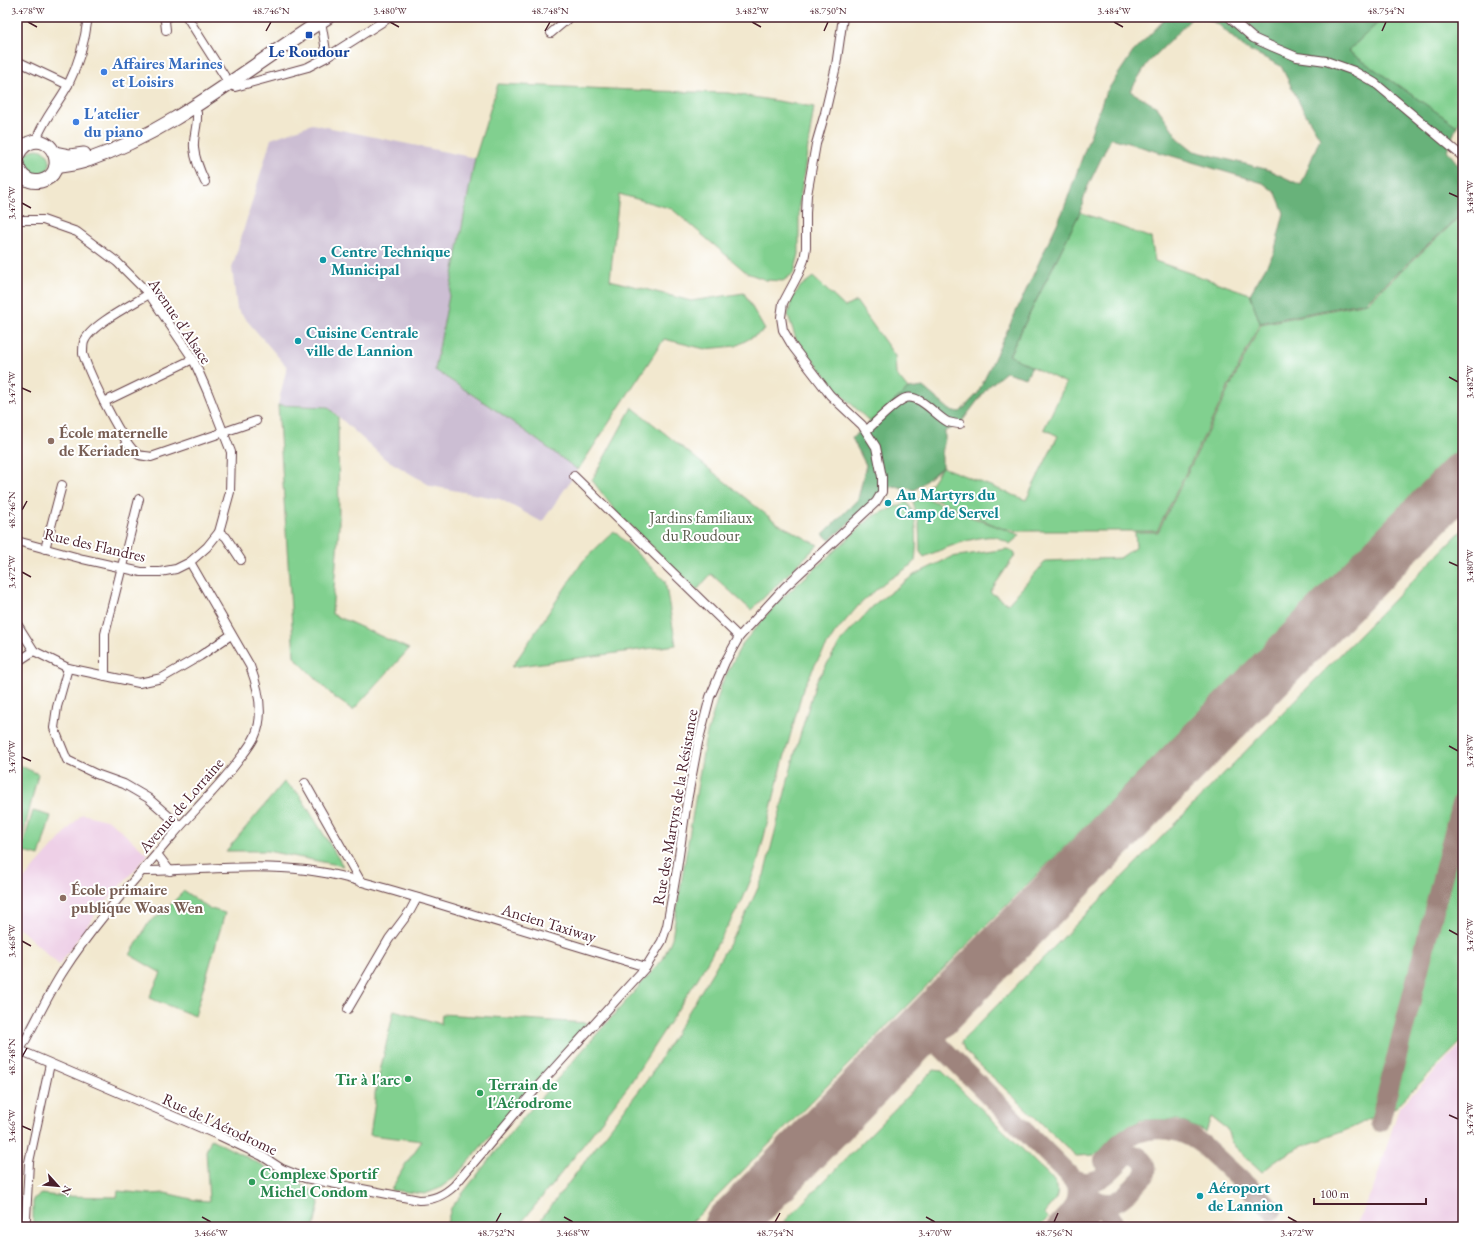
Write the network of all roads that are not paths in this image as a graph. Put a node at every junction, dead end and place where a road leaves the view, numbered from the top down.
1 (88, 17) edge
2 (167, 17) edge
3 (187, 17) edge
4 (390, 17) edge
5 (570, 17) edge
6 (842, 17) edge
7 (1229, 17) edge
8 (324, 20) edge
9 (166, 30) dead end
10 (551, 33) dead end
11 (328, 57) junction
12 (17, 61) edge
13 (228, 84) junction
14 (68, 85) junction
15 (193, 109) junction
16 (45, 123) junction
17 (46, 146) junction
18 (1463, 157) edge
19 (17, 165) edge
20 (56, 168) junction
21 (28, 180) junction
22 (205, 182) dead end
23 (17, 188) edge
24 (17, 220) edge
25 (149, 294) junction
26 (193, 359) junction
27 (104, 402) junction
28 (256, 421) dead end
29 (960, 424) dead end
30 (866, 432) junction
31 (223, 433) junction
32 (574, 476) dead end
33 (62, 485) dead end
34 (139, 499) dead end
35 (219, 532) junction
36 (17, 541) edge
37 (45, 549) junction
38 (241, 560) dead end
39 (190, 562) junction
40 (122, 568) junction
41 (17, 624) edge
42 (231, 635) junction
43 (739, 637) junction
44 (34, 651) junction
45 (17, 662) edge
46 (68, 668) junction
47 (105, 676) junction
48 (305, 783) dead end
49 (180, 826) junction
50 (157, 854) junction
51 (142, 871) junction
52 (170, 871) junction
53 (361, 882) junction
54 (417, 898) junction
55 (646, 967) junction
56 (348, 1009) dead end
57 (19, 1050) edge
58 (50, 1064) junction
59 (418, 1200) joint
60 (24, 1227) edge

1 - 14 street
2 - 9 street
3 - 13 street
4 - 11 street
5 - 10 street
6 - 30 street, Rue des Martyrs de la Résistance
7 - 18 street
8 - 11 street
8 - 13 main road
11 - 13 street
12 - 14 street
13 - 15 main road
14 - 16 street
15 - 17 main road
15 - 20 main road
15 - 22 street
16 - 17 street
16 - 17 street
17 - 19 main road
17 - 20 main road
19 - 21 main road
20 - 21 main road
21 - 23 main road
24 - 25 street, Avenue d'Alsace
25 - 26 street, Avenue d'Alsace
25 - 27 street
26 - 27 street
26 - 31 street, Avenue d'Alsace
27 - 31 street
28 - 31 street
29 - 30 street
30 - 43 street, Rue des Martyrs de la Résistance
31 - 35 street, Avenue d'Alsace
32 - 43 street
33 - 37 street
34 - 40 street
35 - 38 street
35 - 39 street, Avenue d'Alsace
36 - 37 street, Rue des Flandres
37 - 40 street, Rue des Flandres
39 - 40 street, Rue des Flandres
39 - 42 street, Avenue de Lorraine
40 - 47 street
41 - 44 street
42 - 47 street
42 - 49 street, Avenue de Lorraine
43 - 55 street, Rue des Martyrs de la Résistance
44 - 45 street
44 - 46 street
46 - 47 street
46 - 49 street
48 - 53 street
49 - 50 street, Avenue de Lorraine
50 - 51 street, Avenue de Lorraine
50 - 52 street
51 - 52 street, Ancien Taxiway
51 - 57 street, Avenue de Lorraine
52 - 53 street, Ancien Taxiway
53 - 54 street, Ancien Taxiway
54 - 55 street, Ancien Taxiway
54 - 56 street
55 - 59 street, Rue des Martyrs de la Résistance
57 - 58 street, Rue de l'Aérodrome
58 - 59 street, Rue de l'Aérodrome
58 - 60 street

